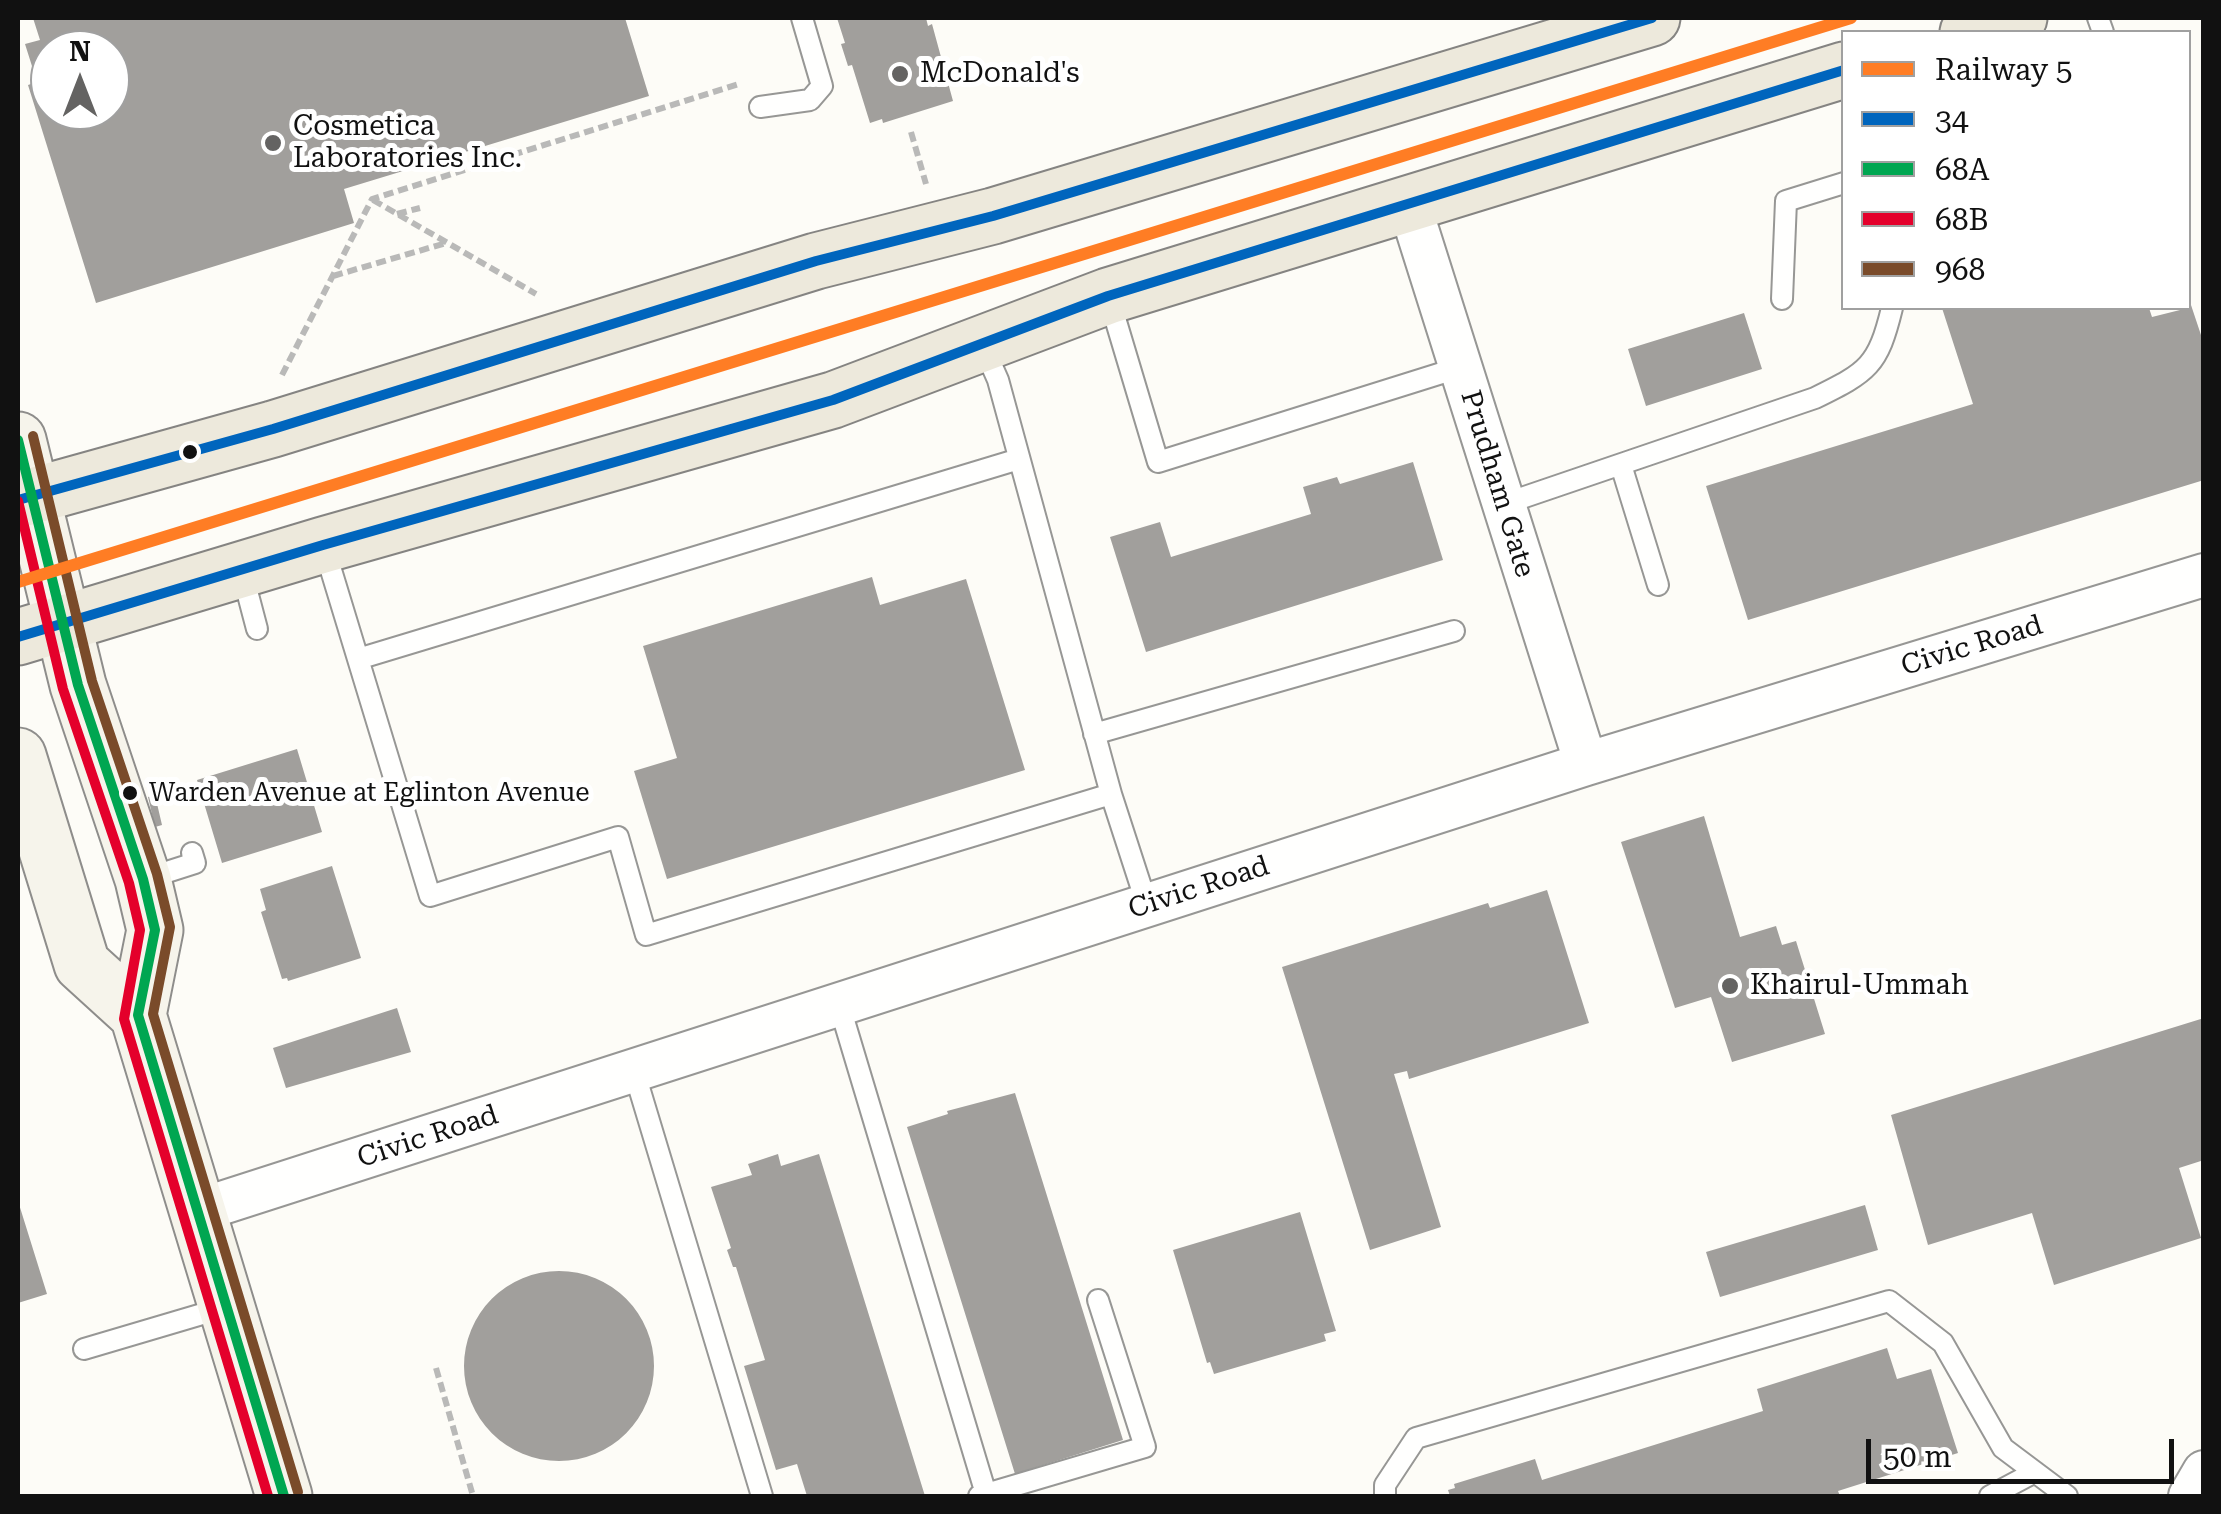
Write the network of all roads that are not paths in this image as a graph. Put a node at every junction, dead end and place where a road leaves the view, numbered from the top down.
1 (802, 18) edge
2 (1652, 18) edge
3 (2019, 18) edge
4 (1975, 30) edge
5 (1841, 71) edge
6 (760, 107) dead end
7 (1841, 184) edge
8 (1409, 204) junction
9 (1108, 296) junction
10 (1782, 298) dead end
11 (1892, 310) edge
12 (982, 342) junction
13 (1461, 367) junction
14 (18, 440) edge
15 (1019, 459) junction
16 (1621, 464) junction
17 (24, 498) edge
18 (1504, 504) junction
19 (324, 545) junction
20 (241, 569) junction
21 (2204, 575) edge
22 (1658, 586) dead end
23 (257, 628) dead end
24 (40, 630) edge
25 (1454, 631) dead end
26 (358, 658) junction
27 (1094, 734) junction
28 (18, 756) edge
29 (1586, 764) junction
30 (1111, 794) junction
31 (192, 853) dead end
32 (142, 879) junction
33 (1146, 905) junction
34 (839, 1004) junction
35 (138, 1014) junction
36 (634, 1071) junction
37 (197, 1212) junction
38 (1098, 1300) dead end
39 (226, 1307) junction
40 (84, 1350) dead end
41 (2034, 1472) junction
42 (2204, 1472) edge
43 (983, 1495) edge
44 (284, 1496) edge
45 (762, 1496) edge
46 (1384, 1496) edge
47 (1990, 1496) edge
48 (2067, 1496) edge
49 (2190, 1496) edge

1 - 6 lane
2 - 17 main road
3 - 4 main road
5 - 8 main road
7 - 10 lane
8 - 9 main road
8 - 13 street, Prudham Gate
9 - 12 main road
9 - 13 lane
11 - 16 lane
12 - 15 lane
12 - 19 main road
13 - 18 street, Prudham Gate
14 - 17 main road
15 - 26 lane
15 - 27 lane
16 - 18 lane
16 - 22 lane
17 - 24 main road
18 - 29 street, Prudham Gate
19 - 20 main road
19 - 26 lane
20 - 23 lane
20 - 24 main road
21 - 29 street, Civic Road
24 - 32 main road
25 - 27 lane
26 - 30 lane
27 - 30 lane
28 - 35 main road
29 - 33 street, Civic Road
30 - 33 lane
31 - 32 lane
32 - 35 main road
33 - 34 street, Civic Road
34 - 36 street, Civic Road
34 - 43 lane
35 - 37 main road
36 - 37 street, Civic Road
36 - 45 lane
37 - 39 main road
38 - 43 lane
39 - 40 lane
39 - 44 main road
41 - 46 lane
41 - 47 lane
41 - 48 lane
42 - 49 street

